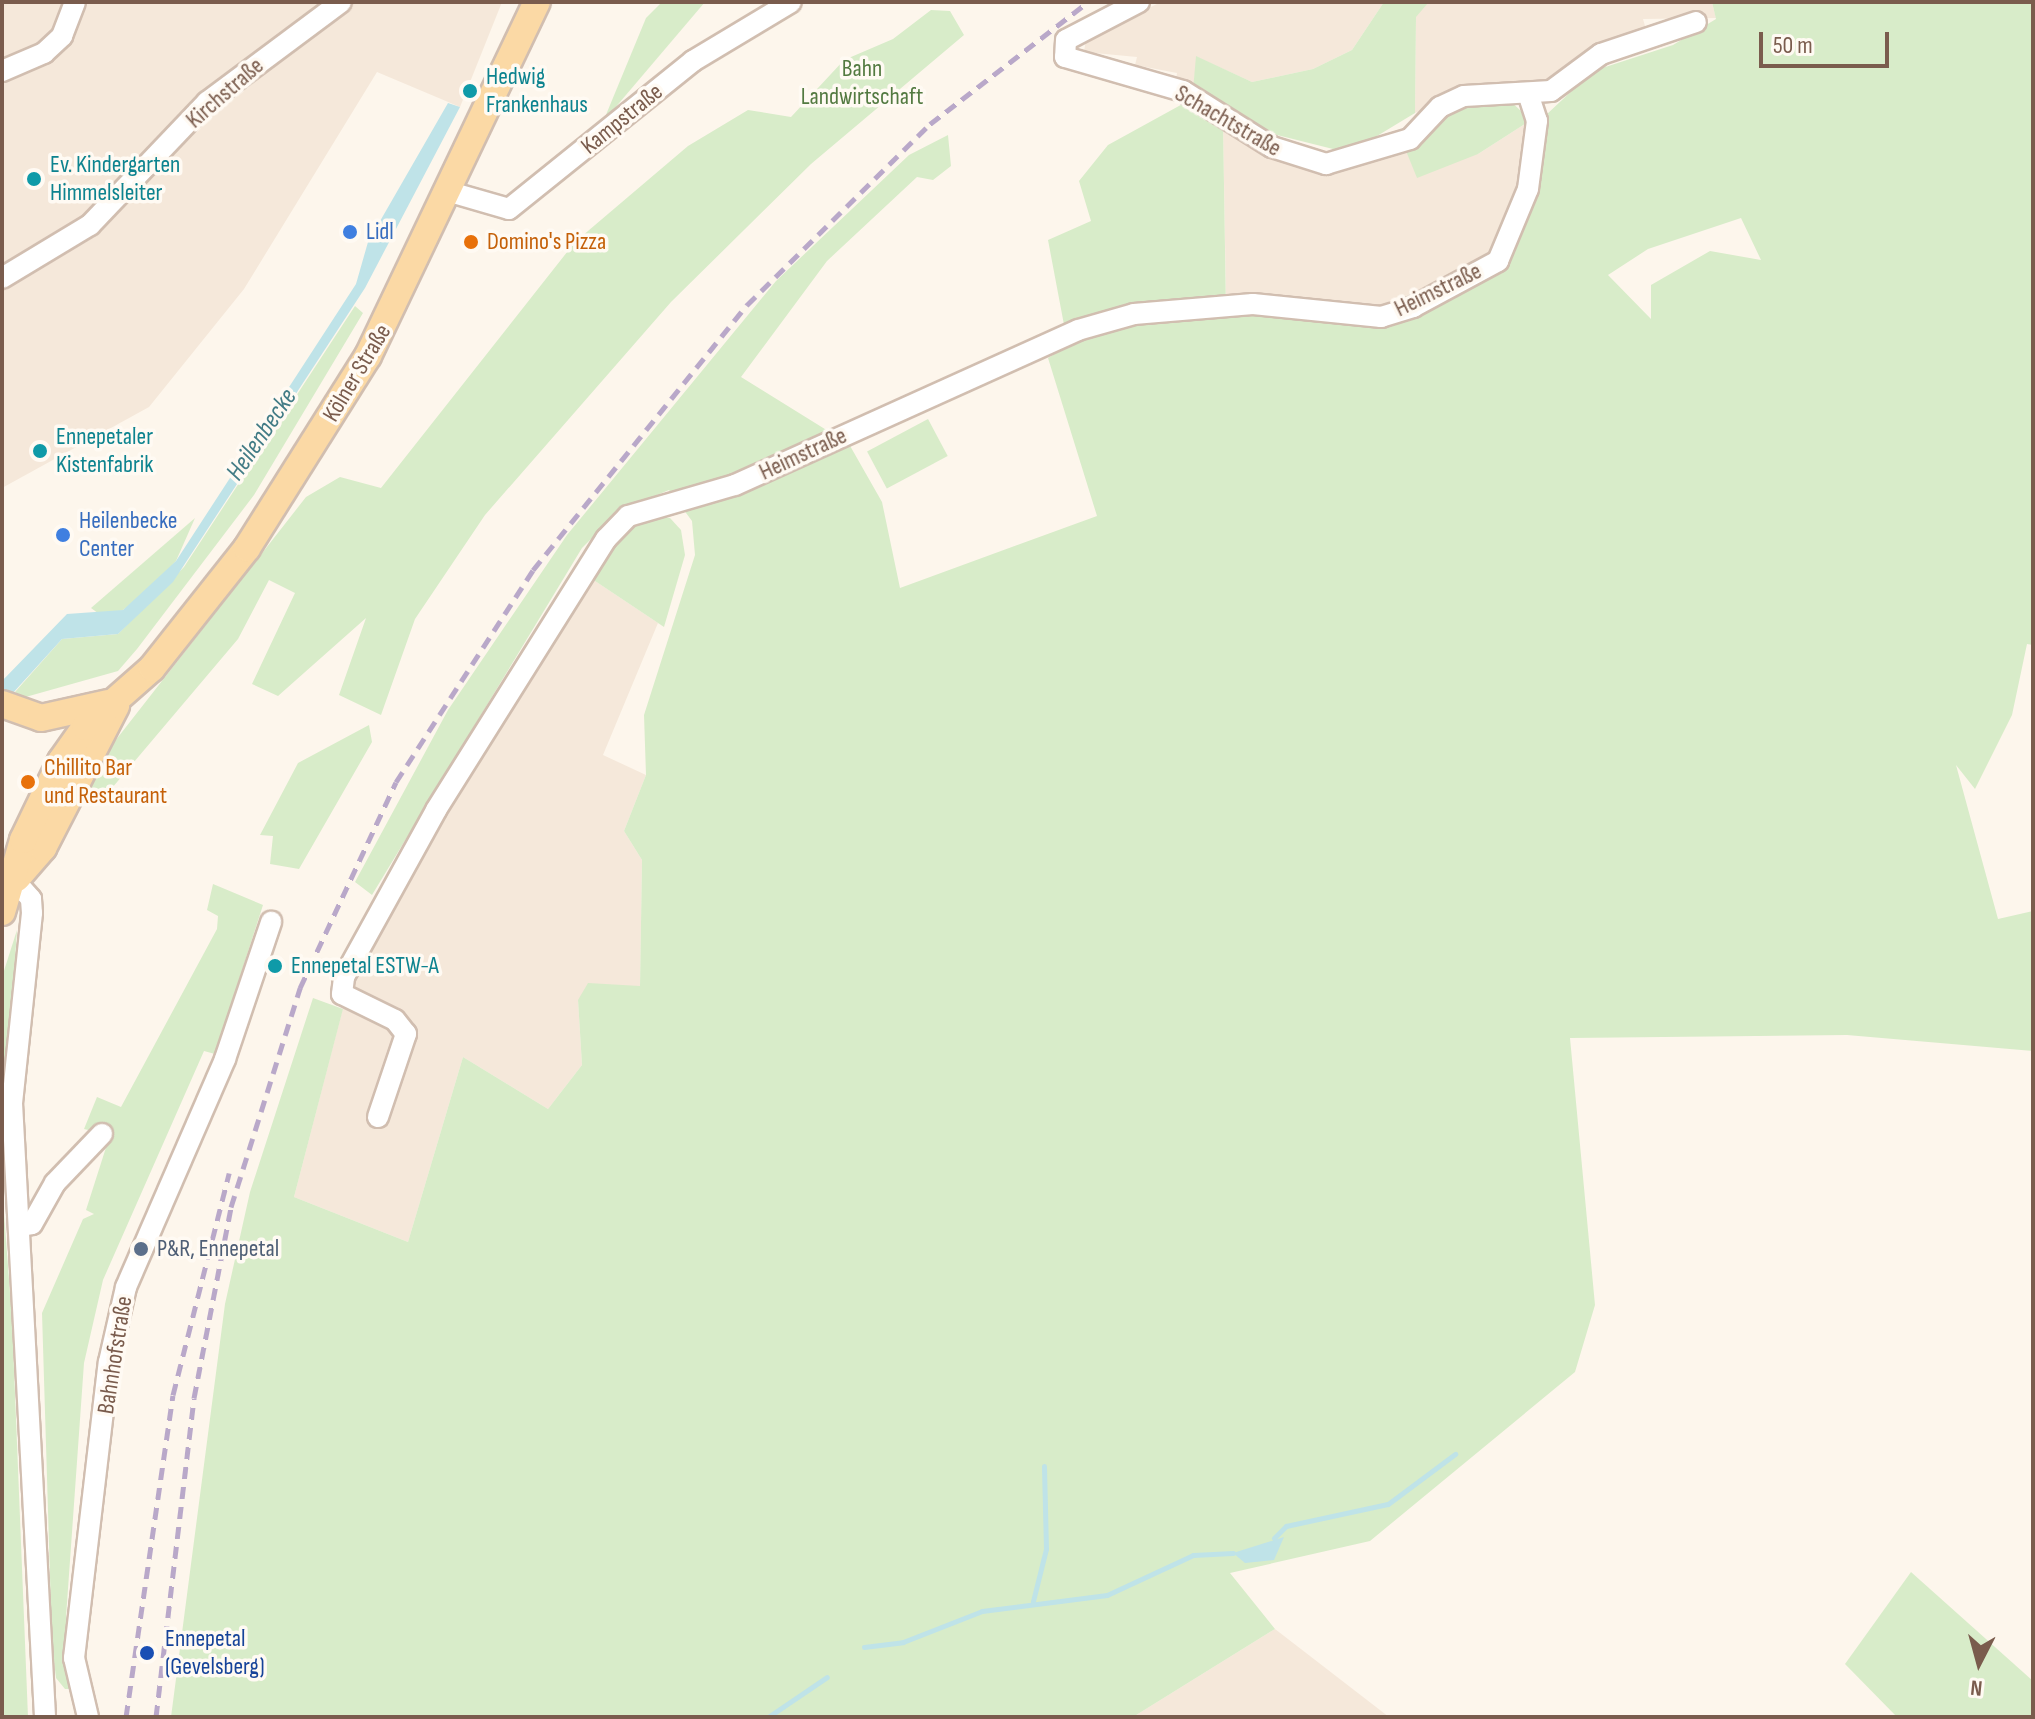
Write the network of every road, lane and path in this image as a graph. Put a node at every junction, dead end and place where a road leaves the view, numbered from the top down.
1 (75, 2) edge
2 (341, 2) edge
3 (537, 2) edge
4 (791, 2) edge
5 (1139, 2) edge
6 (1696, 22) dead end
7 (2, 71) edge
8 (1529, 97) junction
9 (450, 192) junction
10 (2, 278) edge
11 (118, 704) junction
12 (6, 707) edge
13 (103, 737) junction
14 (74, 742) junction
15 (8, 878) edge
16 (2, 912) edge
17 (271, 922) dead end
18 (378, 1117) dead end
19 (102, 1134) dead end
20 (21, 1226) junction
21 (40, 1659) junction
22 (38, 1717) edge
23 (45, 1717) edge
24 (88, 1717) edge

1 - 7 street
2 - 10 street, Kirchstraße
3 - 9 main road, Kölner Straße
4 - 9 street, Kampstraße
5 - 8 street, Schachtstraße
6 - 8 street, Schachtstraße
8 - 18 street, Heimstraße
9 - 11 main road, Kölner Straße
11 - 12 main road
11 - 13 main road, Kölner Straße
11 - 14 main road, Kölner Straße
12 - 14 main road
13 - 14 main road
13 - 15 main road, Kölner Straße
14 - 15 main road, Kölner Straße
15 - 16 main road, Kölner Straße
15 - 20 street
17 - 24 street, Bahnhofstraße
19 - 20 street
20 - 21 street
21 - 22 street
21 - 23 street

